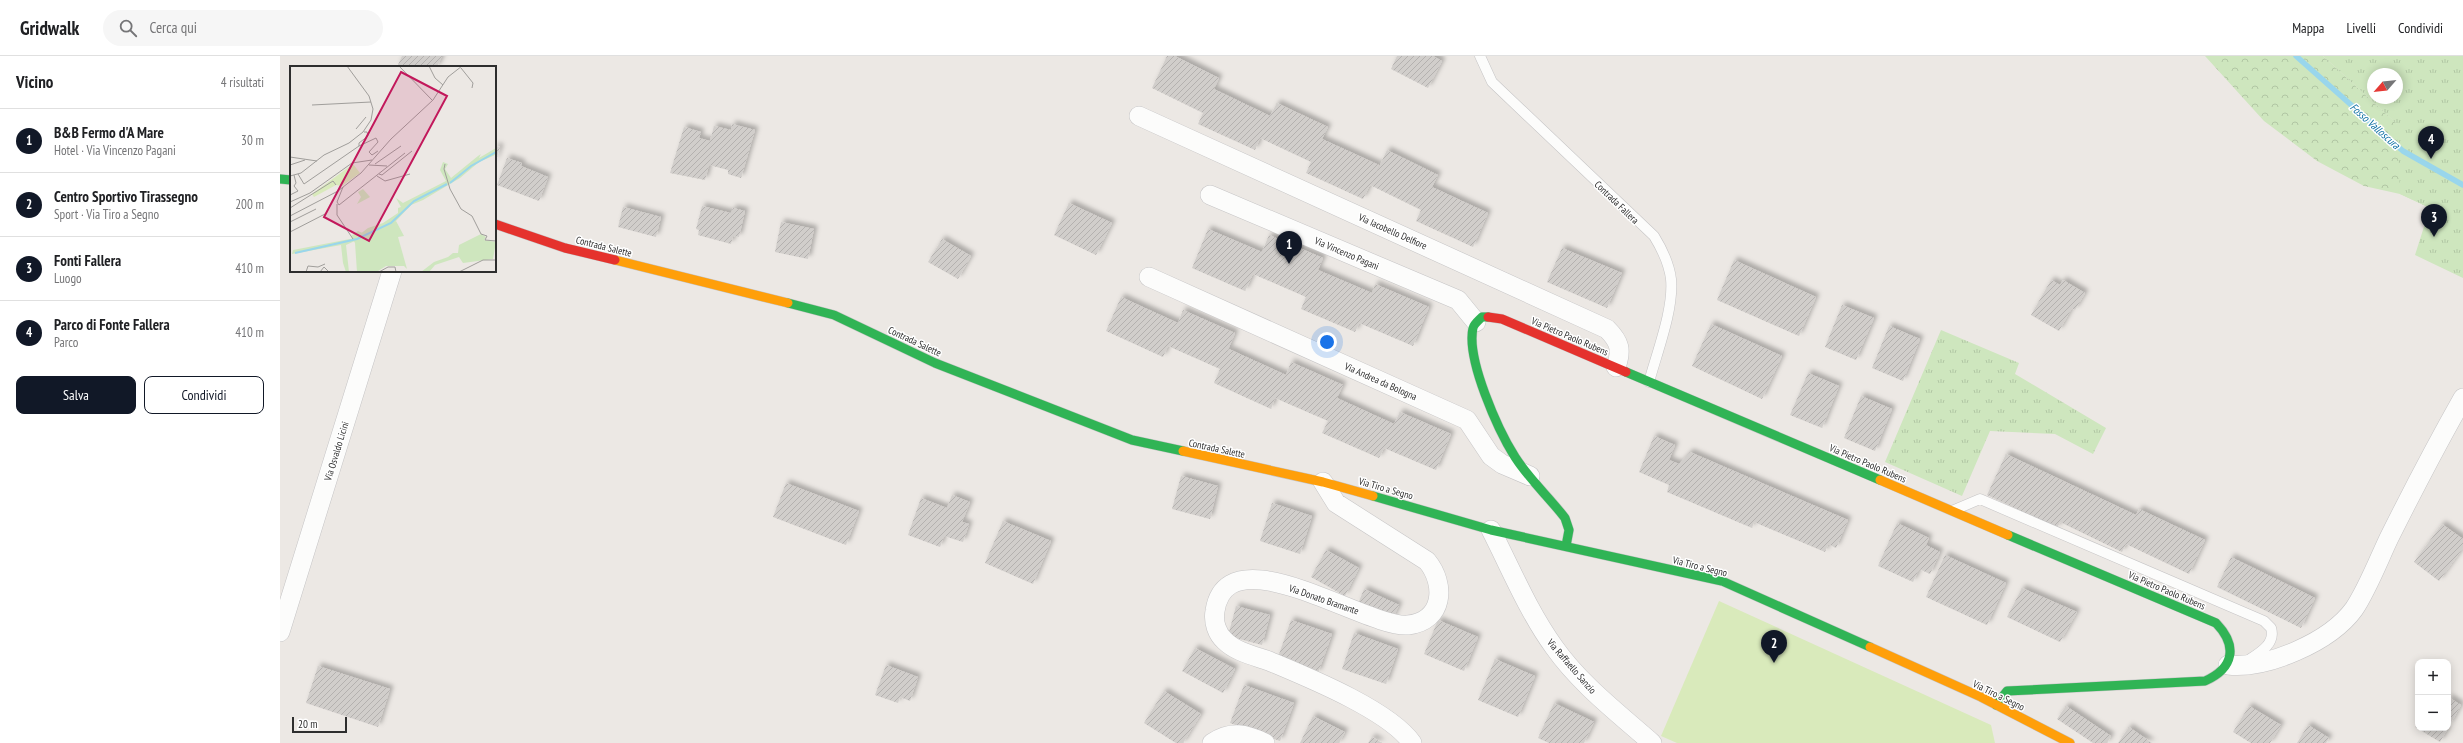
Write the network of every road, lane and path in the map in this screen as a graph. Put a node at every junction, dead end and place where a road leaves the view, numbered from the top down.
1 (1480, 56) edge
2 (1139, 116) dead end
3 (280, 179) edge
4 (290, 180) edge
5 (1210, 195) dead end
6 (496, 224) edge
7 (392, 272) edge
8 (1149, 277) dead end
9 (1476, 322) junction
10 (1616, 368) junction
11 (1649, 382) junction
12 (2463, 398) edge
13 (1530, 476) junction
14 (1323, 482) junction
15 (1952, 511) junction
16 (1491, 530) junction
17 (1566, 546) junction
18 (280, 632) edge
19 (2234, 665) junction
20 (1996, 705) junction
21 (1212, 743) edge
22 (1265, 743) edge
23 (1412, 743) edge
24 (1652, 743) edge
25 (2070, 743) edge

1 - 11 lane, Contrada Fallera
2 - 10 street, Via Iacobello Delfiore
3 - 4 main road
5 - 9 street, Via Vincenzo Pagani
6 - 14 main road, Contrada Salette
7 - 18 street, Via Osvaldo Licini
8 - 13 street, Via Andrea da Bologna
9 - 10 main road, Via Pietro Paolo Rubens
9 - 13 main road
10 - 11 main road, Via Pietro Paolo Rubens
11 - 15 main road, Via Pietro Paolo Rubens
12 - 19 street
13 - 17 main road
14 - 16 main road, Via Tiro a Segno
14 - 23 street, Via Donato Bramante
15 - 19 main road, Via Pietro Paolo Rubens
15 - 19 lane
16 - 17 main road, Via Tiro a Segno
16 - 24 street, Via Raffaello Sanzio
17 - 20 main road, Via Tiro a Segno
19 - 20 main road
20 - 25 main road, Via Tiro a Segno
21 - 22 street

